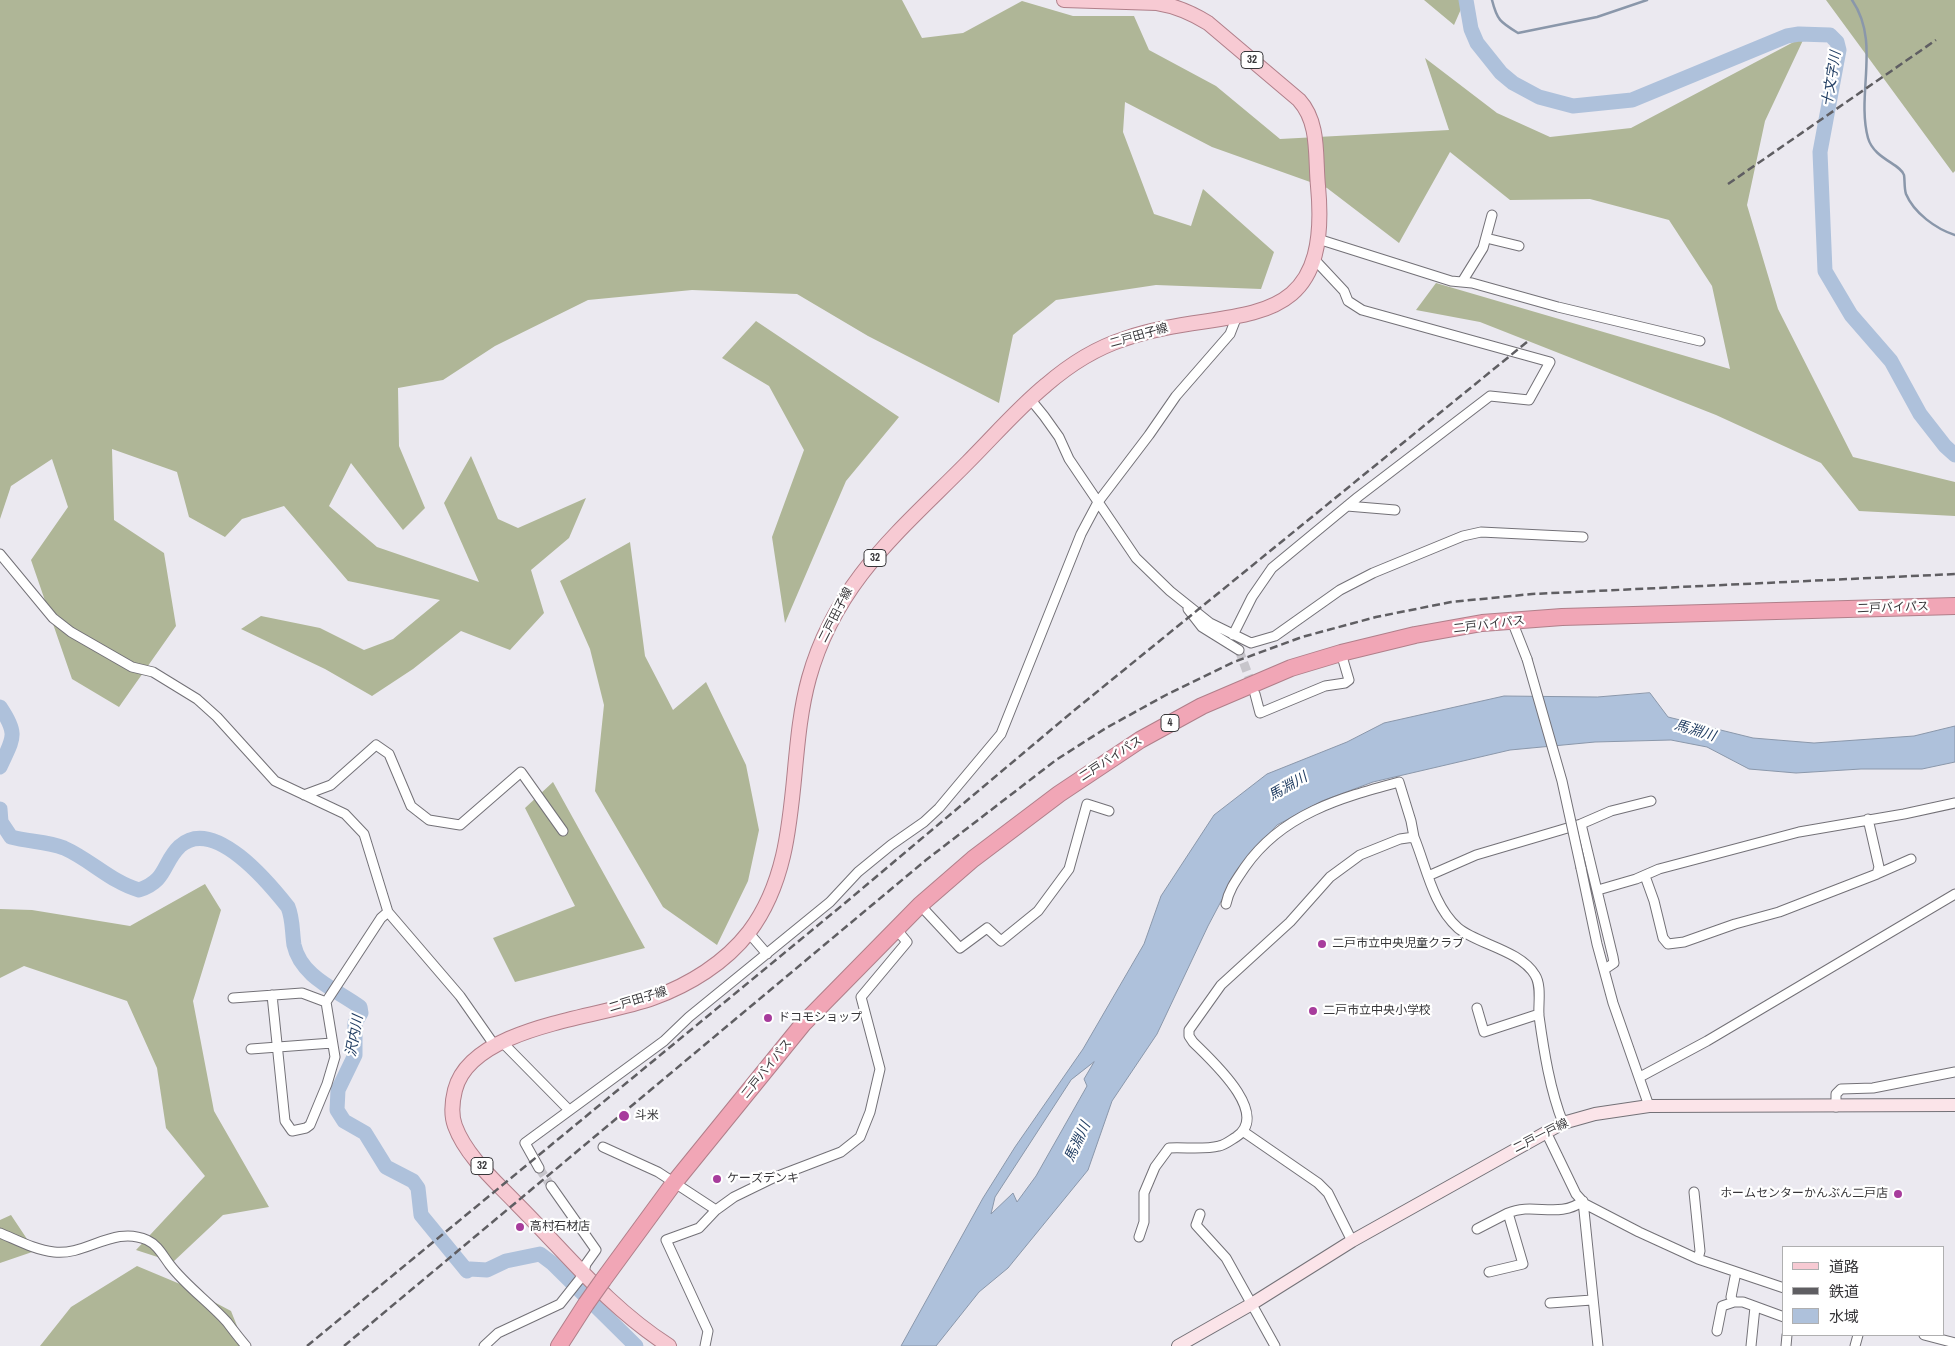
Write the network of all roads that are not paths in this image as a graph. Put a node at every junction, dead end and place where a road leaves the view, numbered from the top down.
1 (1064, 0) edge
2 (1492, 215) dead end
3 (1486, 238) junction
4 (1318, 240) junction
5 (1519, 246) dead end
6 (1314, 260) junction
7 (1462, 282) junction
8 (1237, 316) junction
9 (1700, 341) dead end
10 (1031, 400) junction
11 (1098, 502) junction
12 (1347, 506) junction
13 (1395, 510) dead end
14 (1583, 537) dead end
15 (0, 554) edge
16 (1180, 599) junction
17 (1955, 606) edge
18 (1512, 621) junction
19 (1233, 635) junction
20 (1239, 650) tunnel mouth
21 (1341, 653) junction
22 (1255, 694) tunnel mouth
23 (304, 795) junction
24 (1651, 801) dead end
25 (1955, 803) edge
26 (1109, 811) dead end
27 (1868, 819) junction
28 (1581, 824) junction
29 (563, 831) dead end
30 (1414, 837) junction
31 (1911, 859) dead end
32 (1877, 874) junction
33 (1428, 876) junction
34 (1645, 876) junction
35 (1598, 890) junction
36 (1955, 894) edge
37 (1226, 904) dead end
38 (920, 905) junction
39 (388, 912) junction
40 (897, 930) junction
41 (748, 932) junction
42 (766, 954) junction
43 (1604, 970) junction
44 (272, 995) junction
45 (233, 998) dead end
46 (326, 1002) junction
47 (1477, 1008) dead end
48 (1539, 1014) junction
49 (332, 1042) junction
50 (499, 1044) junction
51 (278, 1047) junction
52 (251, 1049) dead end
53 (1955, 1072) edge
54 (1640, 1076) junction
55 (1955, 1105) edge
56 (1649, 1106) junction
57 (1836, 1107) junction
58 (568, 1109) junction
59 (1563, 1123) junction
60 (1244, 1132) junction
61 (1546, 1132) junction
62 (603, 1147) dead end
63 (540, 1168) tunnel mouth
64 (674, 1183) junction
65 (551, 1186) tunnel mouth
66 (1694, 1192) dead end
67 (1582, 1201) junction
68 (716, 1210) junction
69 (1508, 1213) junction
70 (1200, 1214) dead end
71 (1477, 1229) dead end
72 (0, 1233) edge
73 (1139, 1237) dead end
74 (1352, 1241) junction
75 (1698, 1259) junction
76 (1489, 1272) dead end
77 (1736, 1272) junction
78 (583, 1275) junction
79 (1782, 1287) edge
80 (1592, 1300) junction
81 (1734, 1302) junction
82 (1550, 1303) dead end
83 (1250, 1305) junction
84 (1755, 1307) junction
85 (1782, 1316) edge
86 (1717, 1332) dead end
87 (1926, 1336) edge
88 (1937, 1342) edge
89 (1955, 1343) edge
90 (563, 1345) edge
91 (246, 1346) edge
92 (484, 1346) edge
93 (669, 1346) edge
94 (705, 1346) edge
95 (1178, 1346) edge
96 (1275, 1346) edge
97 (1598, 1346) edge
98 (1751, 1346) edge

1 - 4 main road, 二戸田子線 / 32
2 - 3 street
3 - 5 street
3 - 7 street
4 - 6 main road, 二戸田子線 / 32
4 - 7 street
6 - 8 main road, 二戸田子線 / 32
6 - 12 street
7 - 9 street
8 - 10 main road, 二戸田子線 / 32
8 - 11 street
10 - 11 street
10 - 41 main road, 二戸田子線 / 32
11 - 16 street
11 - 42 street
12 - 13 street
12 - 19 street
14 - 19 street
15 - 23 street
16 - 19 street
16 - 20 street
17 - 18 highway, 二戸バイパス / 4
18 - 21 highway, 二戸バイパス / 4
18 - 43 street, bridge
21 - 22 street
21 - 38 highway, 二戸バイパス / 4
23 - 29 street
23 - 39 street
24 - 28 street
25 - 27 street
26 - 38 street
27 - 32 street
27 - 34 street
28 - 33 street
28 - 35 street
30 - 33 street
30 - 37 street
30 - 60 street
31 - 32 street
32 - 34 street
33 - 48 street
34 - 35 street
35 - 43 street
36 - 54 street
38 - 40 highway, 二戸バイパス / 4
39 - 46 street
39 - 50 street
40 - 64 highway, 二戸バイパス / 4
40 - 68 street
41 - 42 street
41 - 50 main road, 二戸田子線 / 32
42 - 58 street
43 - 54 street
44 - 45 street
44 - 46 street
44 - 51 street
46 - 49 street
47 - 48 street
48 - 59 street
49 - 51 street
49 - 51 street
50 - 58 street
50 - 78 main road, 二戸田子線 / 32
51 - 52 street
53 - 57 street
54 - 56 street
55 - 57 main road, 二戸一戸線
56 - 57 main road, 二戸一戸線
56 - 59 main road, 二戸一戸線
58 - 63 street
59 - 61 main road, 二戸一戸線
60 - 73 street
60 - 74 street
61 - 67 street
61 - 74 main road, 二戸一戸線
62 - 64 street
64 - 68 street
64 - 90 highway, 二戸バイパス / 4, bridge
65 - 78 street
66 - 75 street
67 - 69 street
67 - 75 street
67 - 80 street
68 - 94 street
69 - 71 street
69 - 76 street
70 - 83 street
72 - 91 street
74 - 83 main road, 二戸一戸線
75 - 77 street
77 - 79 street
77 - 81 street
78 - 92 street
78 - 93 main road, 二戸田子線 / 32
80 - 82 street
80 - 97 street
81 - 84 street
81 - 86 street
83 - 95 main road, 二戸一戸線
83 - 96 street
84 - 85 street
84 - 98 street
87 - 88 street
88 - 89 street

